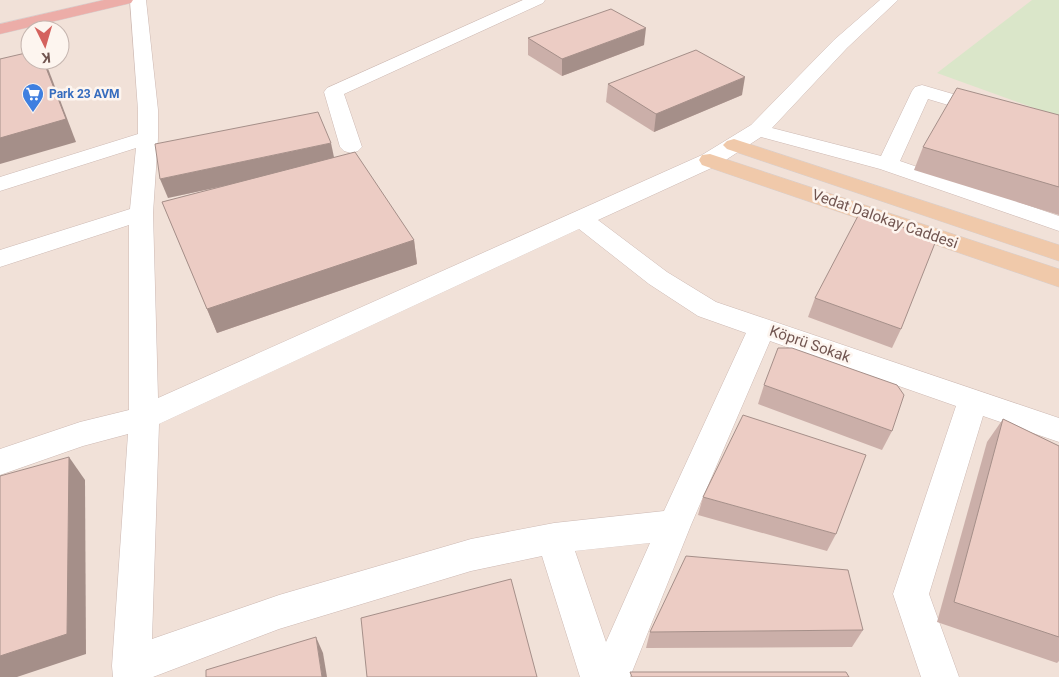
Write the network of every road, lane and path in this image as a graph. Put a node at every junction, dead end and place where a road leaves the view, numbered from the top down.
1 (125, 0) edge
2 (138, 0) edge
3 (537, 0) edge
4 (890, 0) edge
5 (82, 4) edge
6 (55, 20) edge
7 (1, 29) edge
8 (20, 37) edge
9 (0, 46) edge
10 (757, 130) junction
11 (1059, 132) edge
12 (148, 138) junction
13 (734, 145) junction
14 (351, 146) dead end
15 (710, 160) junction
16 (888, 164) junction
17 (0, 184) edge
18 (141, 214) junction
19 (580, 219) junction
20 (1059, 224) edge
21 (1059, 253) edge
22 (0, 260) edge
23 (1059, 278) edge
24 (762, 328) junction
25 (973, 400) junction
26 (144, 418) junction
27 (1059, 430) edge
28 (0, 462) edge
29 (674, 525) junction
30 (554, 538) junction
31 (132, 672) edge
32 (600, 677) edge
33 (611, 677) edge
34 (940, 677) edge

1 - 5 highway
2 - 12 street
3 - 14 street
4 - 10 street
5 - 6 highway
5 - 7 highway
8 - 9 highway
10 - 13 street
10 - 16 street
11 - 16 street
12 - 17 street
12 - 18 street
13 - 15 street
13 - 21 main road, Vedat Dalokay Caddesi
15 - 19 street
15 - 23 main road, Vedat Dalokay Caddesi
16 - 20 street
18 - 22 street
18 - 26 street
19 - 24 street, Köprü Sokak
19 - 26 street
24 - 25 street, Köprü Sokak
24 - 29 street
25 - 27 street, Köprü Sokak
25 - 34 street
26 - 28 street
26 - 31 street
29 - 30 street
29 - 33 street
30 - 31 street
30 - 32 street

